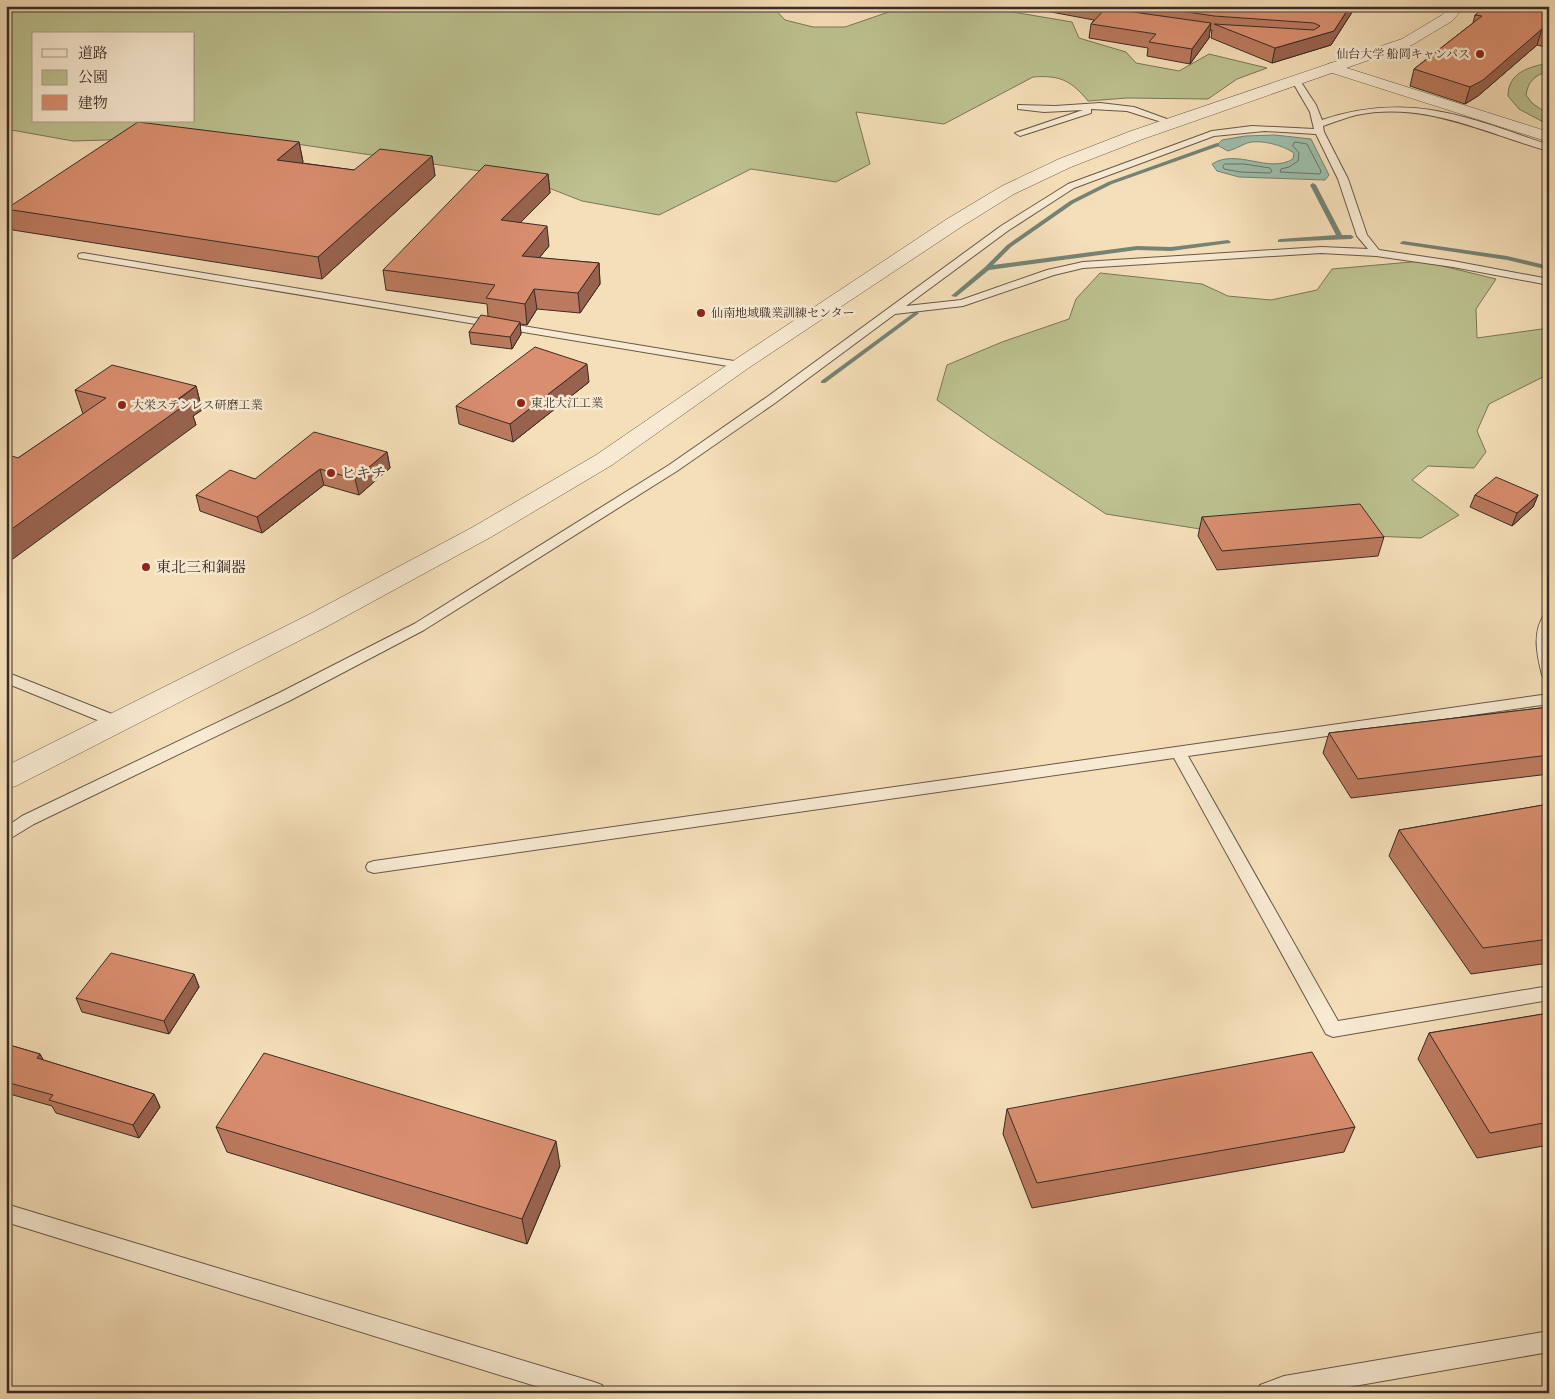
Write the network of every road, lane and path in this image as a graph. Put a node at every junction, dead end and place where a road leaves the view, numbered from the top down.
1 (1458, 6) edge
2 (1331, 68) junction
3 (1296, 81) junction
4 (1098, 106) junction
5 (1021, 107) dead end
6 (1171, 122) junction
7 (1320, 128) junction
8 (1020, 133) dead end
9 (1549, 137) edge
10 (1549, 148) edge
11 (1376, 254) junction
12 (83, 256) dead end
13 (1549, 282) edge
14 (890, 312) junction
15 (740, 365) junction
16 (1549, 618) edge
17 (1549, 675) edge
18 (6, 677) edge
19 (1549, 699) edge
20 (117, 722) junction
21 (1178, 752) junction
22 (6, 779) edge
23 (6, 835) edge
24 (374, 867) dead end
25 (1549, 992) edge
26 (6, 1213) edge
27 (1549, 1341) edge
28 (594, 1393) edge
29 (1268, 1393) edge

1 - 2 street
2 - 3 street
2 - 9 street
3 - 6 street
3 - 7 lane
4 - 5 lane
4 - 6 lane
4 - 8 lane
6 - 15 street
7 - 10 lane
7 - 11 lane
7 - 14 lane
11 - 13 lane
11 - 14 lane
12 - 15 lane
14 - 23 lane
15 - 20 street
16 - 17 lane
18 - 20 lane
19 - 21 lane
20 - 22 street
21 - 24 lane
21 - 25 lane
26 - 28 lane
27 - 29 lane

